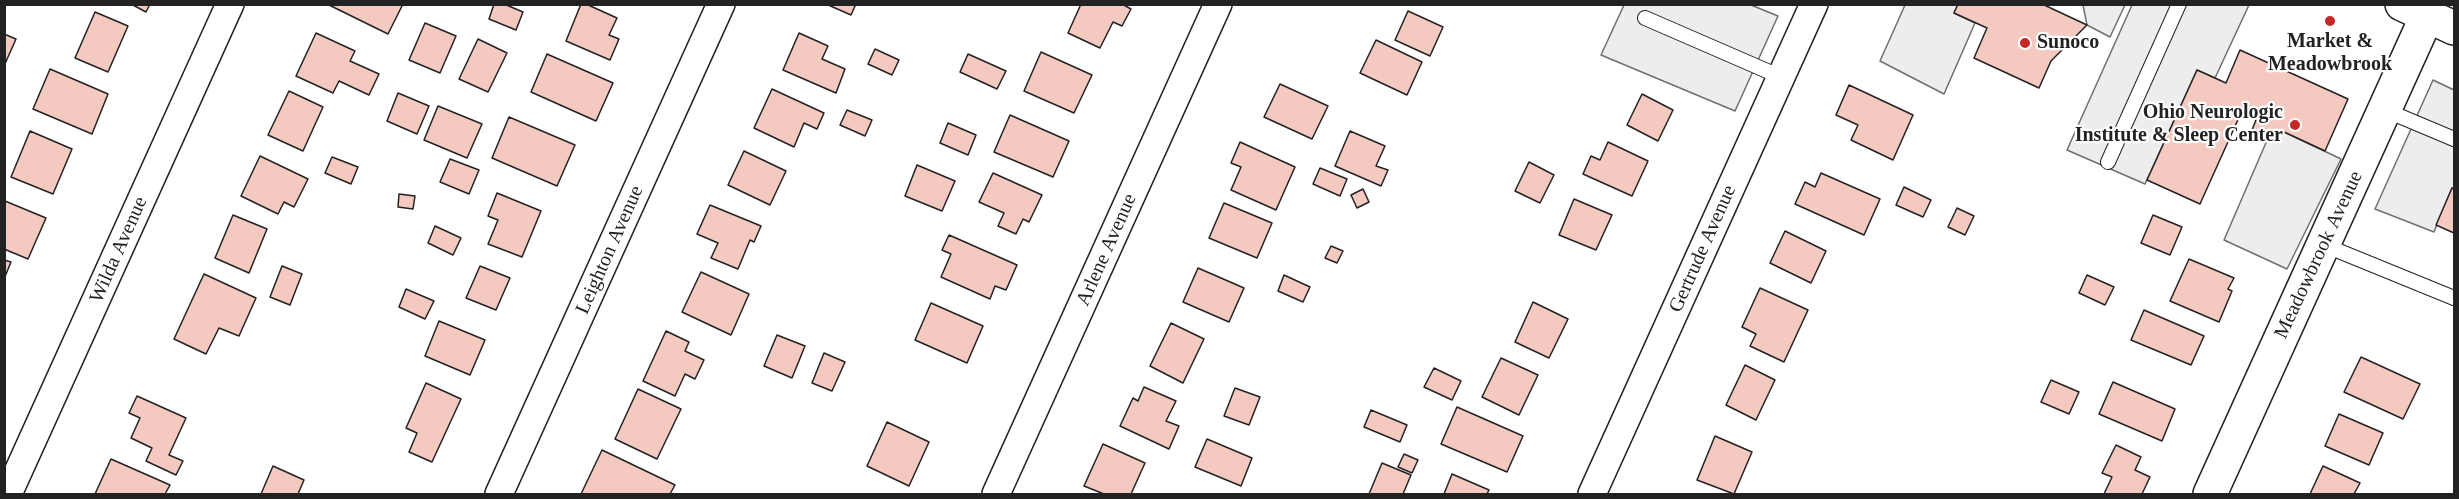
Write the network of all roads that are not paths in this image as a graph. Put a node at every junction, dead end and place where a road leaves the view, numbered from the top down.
1 (230, 4) edge
2 (721, 4) edge
3 (1218, 4) edge
4 (1814, 4) edge
5 (2179, 4) edge
6 (2429, 13) edge
7 (1645, 18) dead end
8 (1781, 77) junction
9 (2385, 110) junction
10 (2454, 139) edge
11 (2108, 162) dead end
12 (2324, 245) junction
13 (2454, 298) edge
14 (8, 495) edge
15 (499, 495) edge
16 (996, 495) edge
17 (1592, 495) edge
18 (2210, 495) edge

1 - 14 street, Wilda Avenue
2 - 15 street, Leighton Avenue
3 - 16 street, Arlene Avenue
4 - 8 street, Gertrude Avenue
5 - 11 lane
6 - 9 street, Meadowbrook Avenue
7 - 8 lane
8 - 17 street, Gertrude Avenue
9 - 10 lane
9 - 12 street, Meadowbrook Avenue
12 - 13 lane
12 - 18 street, Meadowbrook Avenue

